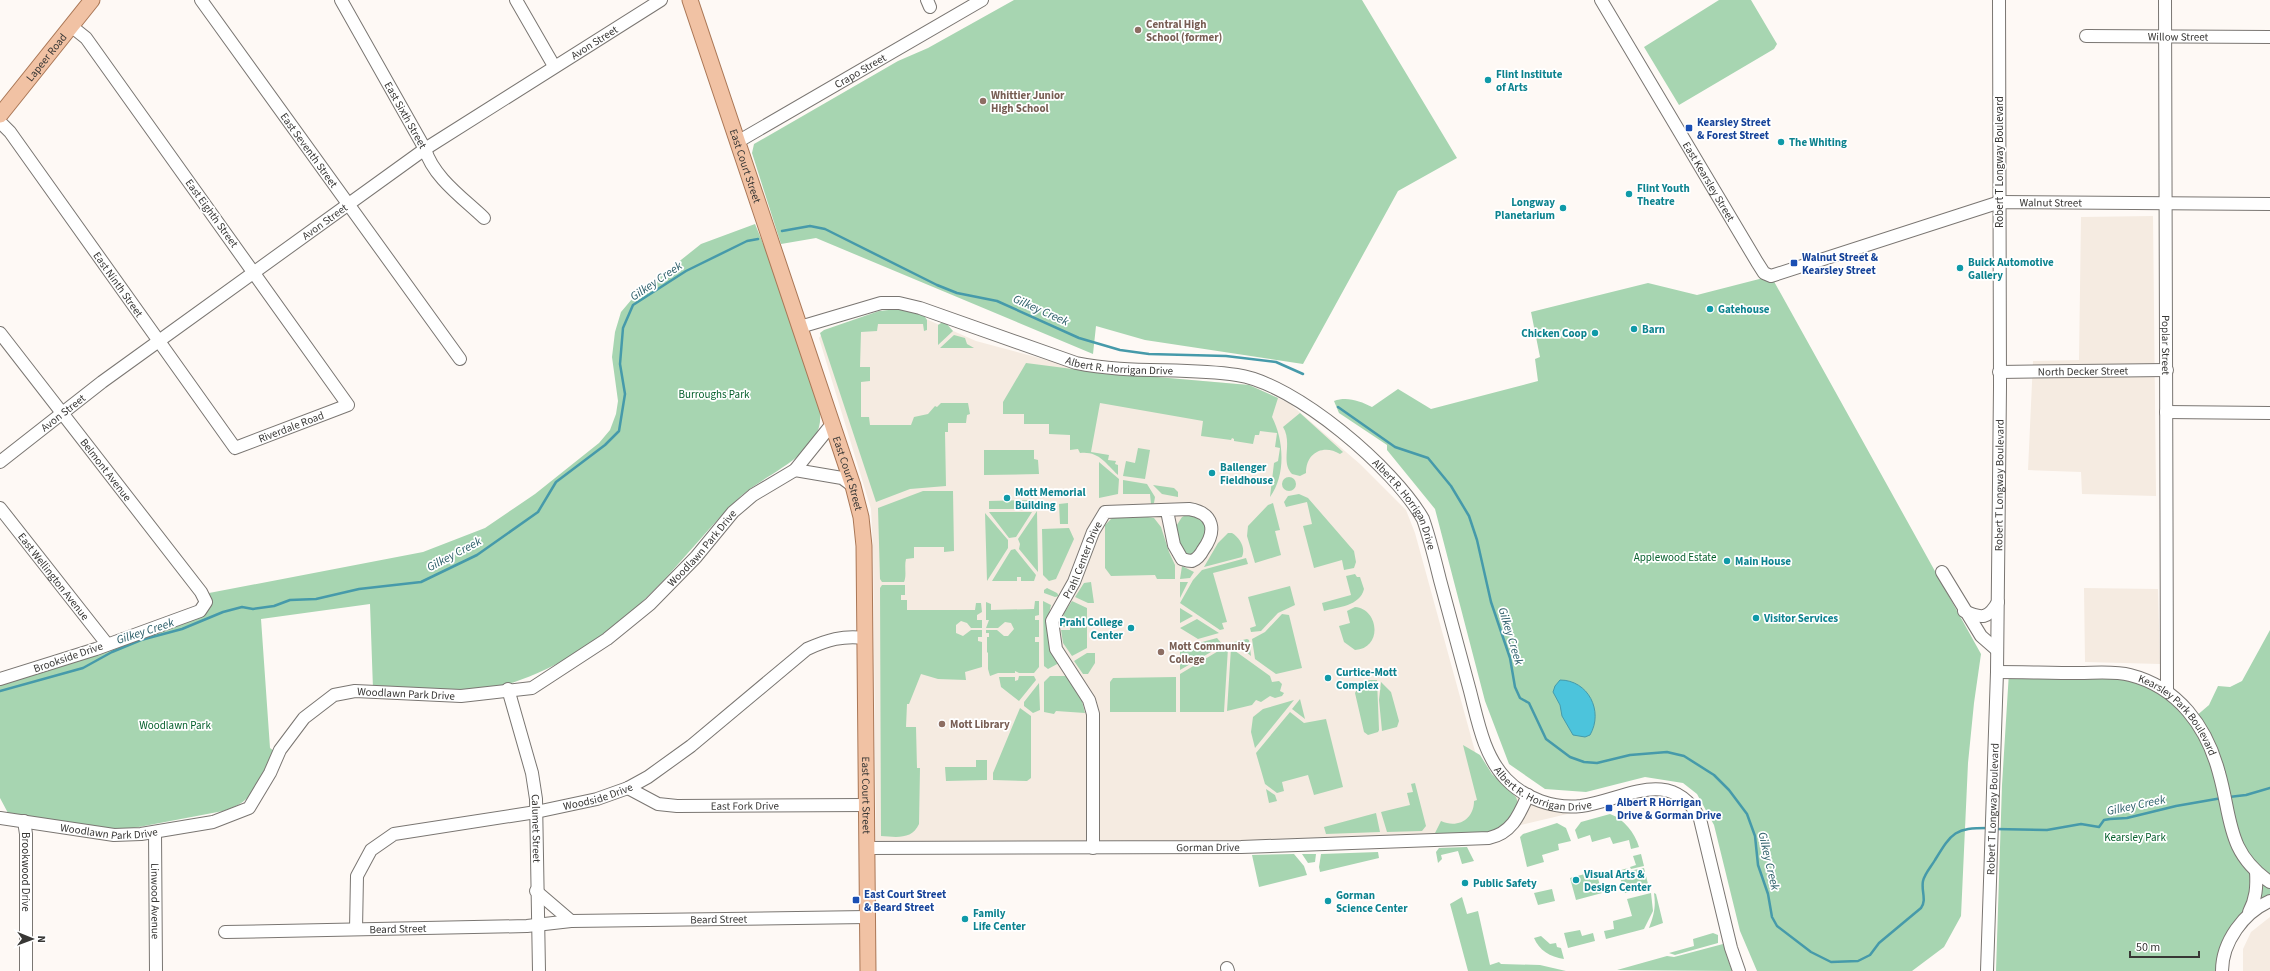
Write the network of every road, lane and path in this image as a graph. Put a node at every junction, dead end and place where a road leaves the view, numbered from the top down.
1 (92, 0) edge
2 (202, 0) edge
3 (341, 0) edge
4 (516, 0) edge
5 (661, 0) edge
6 (690, 0) edge
7 (982, 0) edge
8 (1601, 0) edge
9 (1999, 0) edge
10 (2165, 0) edge
11 (71, 26) junction
12 (2166, 35) junction
13 (2086, 36) dead end
14 (2270, 36) edge
15 (554, 66) junction
16 (0, 115) edge
17 (0, 122) edge
18 (739, 141) junction
19 (425, 149) junction
20 (2000, 202) junction
21 (2166, 203) junction
22 (2270, 204) edge
23 (348, 205) junction
24 (484, 218) dead end
25 (254, 272) junction
26 (1771, 276) joint
27 (800, 327) junction
28 (0, 333) edge
29 (159, 340) junction
30 (460, 359) dead end
31 (2166, 370) junction
32 (2000, 372) junction
33 (348, 405) joint
34 (2166, 412) junction
35 (63, 413) junction
36 (2270, 413) edge
37 (832, 424) junction
38 (235, 448) joint
39 (0, 462) edge
40 (795, 470) junction
41 (853, 486) junction
42 (0, 508) edge
43 (1167, 510) junction
44 (1942, 572) dead end
45 (1998, 602) junction
46 (204, 608) joint
47 (1964, 611) junction
48 (864, 638) junction
49 (106, 644) junction
50 (1997, 650) junction
51 (1997, 672) junction
52 (0, 679) edge
53 (508, 690) junction
54 (2167, 691) junction
55 (628, 788) junction
56 (1528, 795) junction
57 (866, 805) junction
58 (536, 812) junction
59 (0, 818) edge
60 (24, 822) junction
61 (155, 832) junction
62 (866, 848) junction
63 (1093, 848) junction
64 (2256, 871) junction
65 (2270, 882) edge
66 (536, 891) junction
67 (2270, 901) edge
68 (2247, 916) junction
69 (867, 917) junction
70 (571, 921) junction
71 (538, 923) junction
72 (356, 929) junction
73 (225, 932) dead end
74 (26, 971) edge
75 (156, 971) edge
76 (539, 971) edge
77 (868, 971) edge
78 (1740, 971) edge
79 (1987, 971) edge
80 (2222, 971) edge

1 - 11 main road, Lapeer Road
2 - 23 street, East Seventh Street
3 - 19 street, East Sixth Street
4 - 15 street
5 - 15 street, Avon Street
6 - 18 main road, East Court Street
7 - 18 street, Crapo Street
8 - 26 street, East Kearsley Street
9 - 20 street, Robert T Longway Boulevard
10 - 12 street, Poplar Street
11 - 16 main road, Lapeer Road
11 - 25 street, East Eighth Street
12 - 13 street, Willow Street
12 - 14 street, Willow Street
12 - 21 street, Poplar Street
15 - 19 street, Avon Street
17 - 29 street, East Ninth Street
18 - 27 main road, East Court Street
19 - 23 street, Avon Street
19 - 24 street, East Sixth Street
20 - 21 street, Walnut Street
20 - 26 street, Walnut Street
20 - 32 street, Robert T Longway Boulevard
21 - 22 street, Walnut Street
21 - 31 street, Poplar Street
23 - 25 street, Avon Street
23 - 30 street, East Seventh Street
25 - 29 street, Avon Street
25 - 33 street, East Eighth Street
27 - 37 main road, East Court Street
27 - 56 street, Albert R. Horrigan Drive
28 - 35 street, Belmont Avenue
29 - 35 street, Avon Street
29 - 38 street, East Ninth Street
31 - 32 street, North Decker Street
31 - 34 street, Poplar Street
32 - 45 street, Robert T Longway Boulevard
33 - 38 street, Riverdale Road
34 - 36 street
34 - 54 street, Poplar Street
35 - 39 street, Avon Street
35 - 46 street, Belmont Avenue
37 - 40 street, Woodlawn Park Drive
37 - 41 main road, East Court Street
40 - 41 street
40 - 53 street, Woodlawn Park Drive
41 - 48 main road, East Court Street
42 - 49 street, East Wellington Avenue
43 - 43 street, Prahl Center Drive
43 - 63 street, Prahl Center Drive
44 - 47 street
45 - 47 street
45 - 50 street, Robert T Longway Boulevard
46 - 49 street, Brookside Drive
47 - 50 street
48 - 55 street, Woodside Drive
48 - 57 main road, East Court Street
49 - 52 street, Brookside Drive
50 - 51 street, Robert T Longway Boulevard
51 - 54 street, Kearsley Park Boulevard
51 - 79 street, Robert T Longway Boulevard
53 - 58 street, Calumet Street
53 - 61 street, Woodlawn Park Drive
54 - 64 street, Kearsley Park Boulevard
55 - 57 street, East Fork Drive
55 - 58 street, Woodside Drive
56 - 63 street, Gorman Drive
56 - 78 street, Albert R. Horrigan Drive
57 - 62 main road, East Court Street
58 - 66 street, Calumet Street
58 - 72 street, Woodside Drive
59 - 60 street, Woodlawn Park Drive
60 - 61 street, Woodlawn Park Drive
60 - 74 street, Brookwood Drive
61 - 75 street, Linwood Avenue
62 - 63 street, Gorman Drive
62 - 69 main road, East Court Street
64 - 65 street, Kearsley Park Boulevard
64 - 68 street
66 - 70 street
66 - 71 street, Calumet Street
67 - 68 street
68 - 80 street
69 - 70 street, Beard Street
69 - 77 main road, East Court Street
70 - 71 street, Beard Street
71 - 72 street, Beard Street
71 - 76 street, Calumet Street
72 - 73 street, Beard Street

